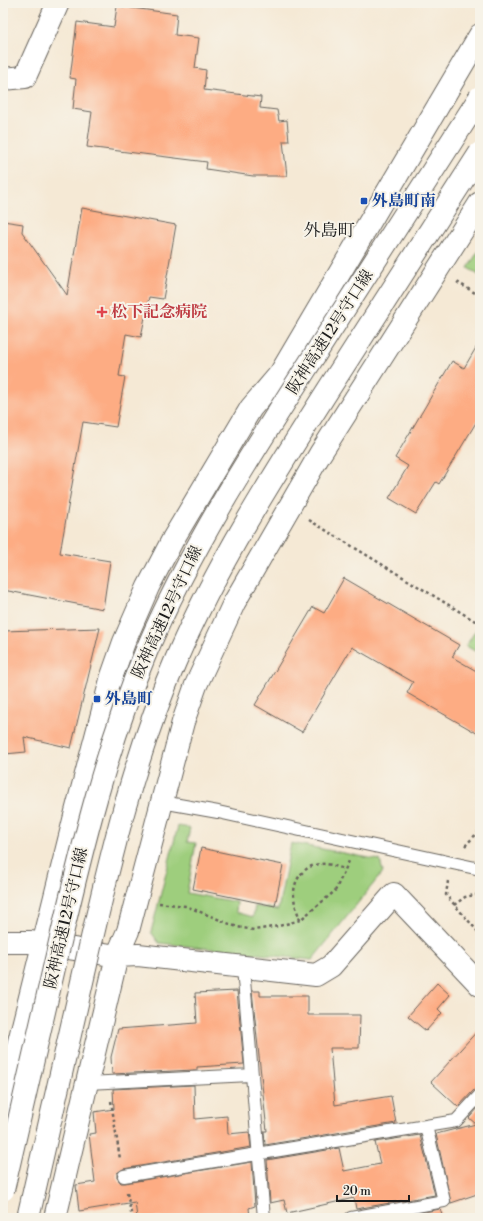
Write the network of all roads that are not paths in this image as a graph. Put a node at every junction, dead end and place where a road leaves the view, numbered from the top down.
1 (58, 3) edge
2 (480, 35) edge
3 (3, 79) edge
4 (480, 97) edge
5 (480, 153) edge
6 (480, 203) edge
7 (162, 802) junction
8 (480, 869) edge
9 (3, 942) edge
10 (43, 944) junction
11 (117, 956) junction
12 (243, 968) junction
13 (480, 985) edge
14 (252, 1075) junction
15 (86, 1083) junction
16 (480, 1095) edge
17 (3, 1106) edge
18 (426, 1126) junction
19 (258, 1154) junction
20 (124, 1176) road end
21 (3, 1190) edge
22 (28, 1218) edge
23 (55, 1218) edge
24 (264, 1218) edge
25 (351, 1218) edge

1 - 3 main road
2 - 10 main road
4 - 21 main road, 阪神高速12号守口線, bridge
5 - 22 main road, 阪神高速12号守口線, bridge
6 - 7 main road
7 - 8 lane
7 - 11 main road
9 - 10 main road
10 - 11 main road
10 - 17 main road
11 - 12 main road
11 - 15 main road
12 - 13 main road
12 - 14 lane
14 - 15 lane
14 - 19 lane
15 - 23 main road
16 - 18 lane
18 - 19 lane
18 - 25 lane
19 - 20 lane
19 - 24 lane

